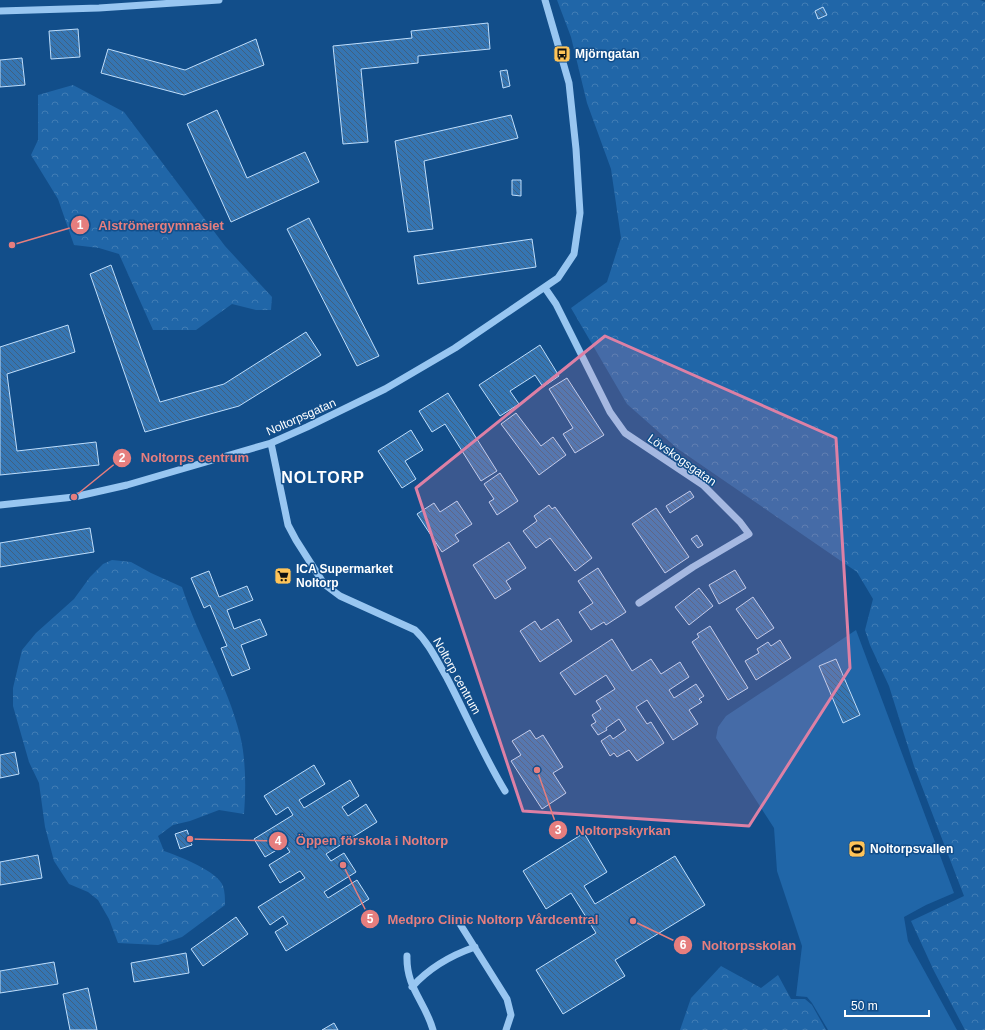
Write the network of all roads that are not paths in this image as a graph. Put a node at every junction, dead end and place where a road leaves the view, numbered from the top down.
1 (219, 0) edge
2 (545, 0) edge
3 (114, 4) edge
4 (0, 11) edge
5 (545, 288) junction
6 (271, 443) junction
7 (0, 505) edge
8 (639, 603) dead end
9 (505, 792) dead end
10 (460, 924) dead end
11 (475, 947) junction
12 (407, 956) dead end
13 (412, 987) junction
14 (433, 1030) edge
15 (506, 1030) edge

1 - 3 street
2 - 5 street, Noltorpsgatan
3 - 4 street
5 - 6 street, Noltorpsgatan
5 - 8 street, Lövskogsgatan
6 - 7 street, Noltorpsgatan
6 - 9 street, Noltorp centrum
10 - 11 street
11 - 13 street
11 - 15 street
12 - 13 street
13 - 14 street

